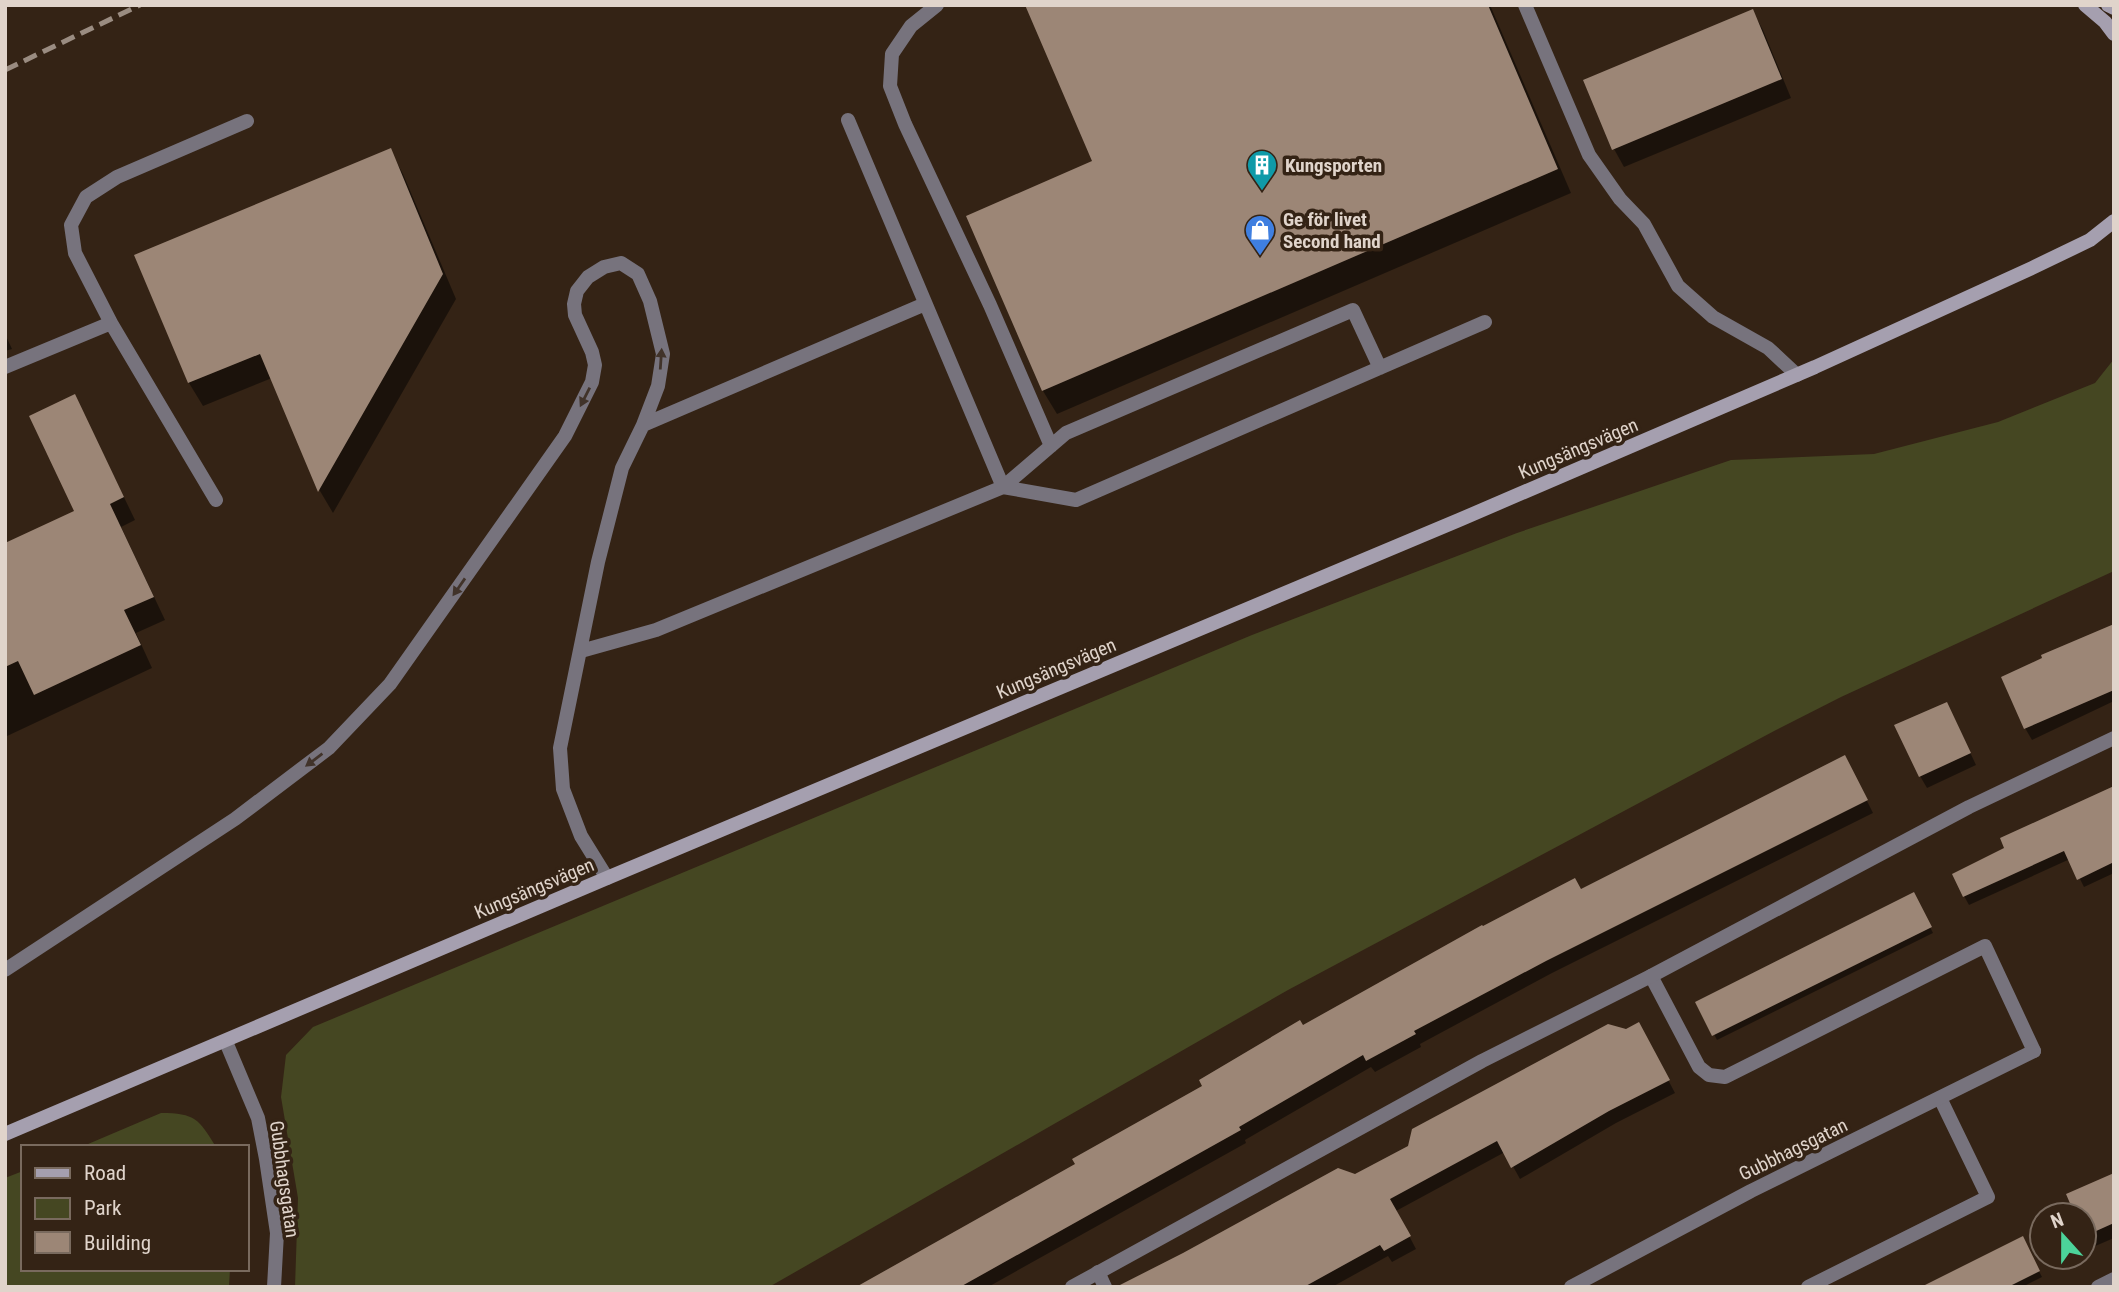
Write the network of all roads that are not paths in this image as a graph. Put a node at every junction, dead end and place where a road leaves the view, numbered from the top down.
1 (937, 5) edge
2 (1525, 5) edge
3 (2085, 5) edge
4 (2108, 5) edge
5 (2114, 8) edge
6 (2114, 34) edge
7 (848, 120) dead end
8 (247, 121) dead end
9 (2114, 222) edge
10 (925, 304) junction
11 (1485, 322) dead end
12 (111, 323) junction
13 (5, 367) edge
14 (1380, 368) junction
15 (1797, 375) junction
16 (643, 425) junction
17 (1051, 446) junction
18 (1003, 487) junction
19 (216, 500) dead end
20 (581, 651) junction
21 (2114, 738) edge
22 (607, 878) junction
23 (5, 970) edge
24 (1650, 976) junction
25 (226, 1042) junction
26 (1940, 1098) junction
27 (5, 1134) edge
28 (1098, 1272) junction
29 (2114, 1279) edge
30 (274, 1287) edge
31 (1072, 1287) edge
32 (1105, 1287) edge
33 (1572, 1287) edge
34 (1808, 1287) edge
35 (2098, 1287) edge

1 - 17 street
2 - 15 street
3 - 6 street
4 - 5 street
7 - 10 street
8 - 12 street
9 - 15 street, Kungsängsvägen
10 - 16 street
10 - 18 street
11 - 14 street
12 - 13 street
12 - 19 street
14 - 17 street
14 - 18 street
15 - 22 street, Kungsängsvägen
16 - 20 street
16 -> 23 street
17 - 18 street
18 - 20 street
20 - 22 street
21 - 24 street
22 - 25 street, Kungsängsvägen
24 - 26 street, Gubbhagsgatan
24 - 28 street
25 - 27 street, Kungsängsvägen
25 - 30 street, Gubbhagsgatan
26 - 33 street, Gubbhagsgatan
26 - 34 street
28 - 31 street
28 - 32 street
29 - 35 street

